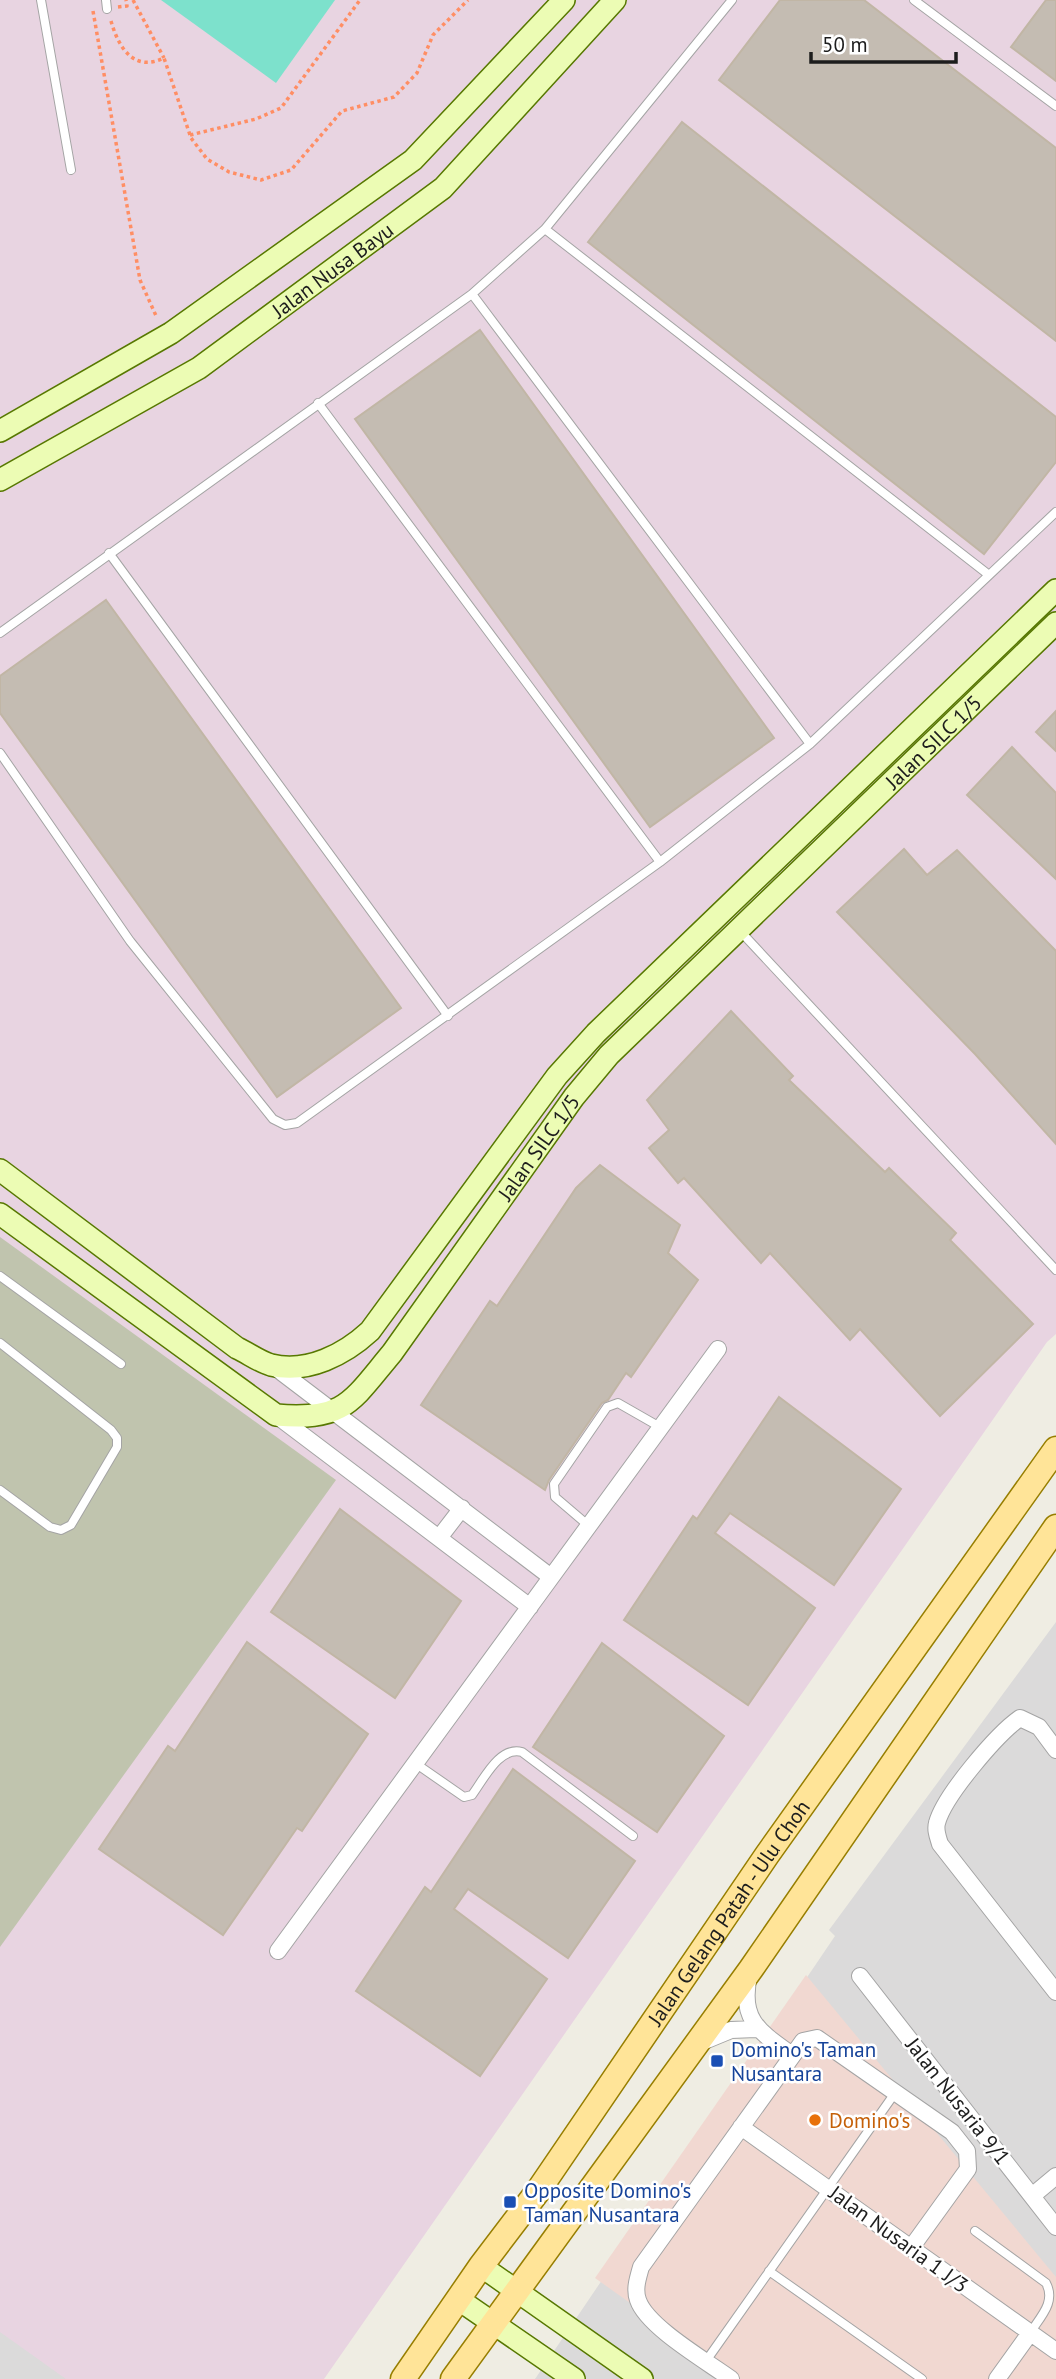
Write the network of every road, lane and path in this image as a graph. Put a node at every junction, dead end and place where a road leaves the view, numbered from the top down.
1 (41, 0) edge
2 (126, 0) edge
3 (133, 0) edge
4 (360, 0) edge
5 (468, 0) edge
6 (544, 0) edge
7 (564, 0) edge
8 (615, 0) edge
9 (732, 0) edge
10 (914, 0) edge
11 (106, 4) edge
12 (515, 51) junction
13 (164, 58) junction
14 (1056, 106) edge
15 (190, 135) junction
16 (71, 170) dead end
17 (545, 229) junction
18 (472, 294) junction
19 (166, 312) dead end
20 (318, 403) junction
21 (0, 432) edge
22 (0, 480) edge
23 (1056, 512) edge
24 (109, 553) junction
25 (989, 575) junction
26 (1056, 590) edge
27 (1056, 623) edge
28 (0, 633) edge
29 (810, 744) junction
30 (0, 753) edge
31 (660, 862) junction
32 (738, 929) junction
33 (448, 1016) junction
34 (0, 1170) edge
35 (0, 1214) edge
36 (1056, 1270) edge
37 (0, 1276) edge
38 (0, 1343) edge
39 (718, 1349) dead end
40 (121, 1364) dead end
41 (272, 1365) junction
42 (336, 1411) junction
43 (276, 1415) junction
44 (660, 1427) junction
45 (1056, 1449) edge
46 (0, 1490) edge
47 (462, 1508) junction
48 (589, 1526) junction
49 (1056, 1527) edge
50 (439, 1538) junction
51 (551, 1577) junction
52 (530, 1607) junction
53 (1056, 1750) edge
54 (415, 1763) junction
55 (633, 1836) dead end
56 (278, 1951) dead end
57 (751, 1969) junction
58 (860, 1976) dead end
59 (1056, 1992) edge
60 (756, 2029) junction
61 (694, 2047) junction
62 (792, 2055) junction
63 (895, 2093) junction
64 (741, 2127) junction
65 (1056, 2176) edge
66 (827, 2188) junction
67 (1032, 2196) junction
68 (1056, 2227) edge
69 (975, 2231) dead end
70 (911, 2248) junction
71 (481, 2266) junction
72 (769, 2271) junction
73 (518, 2291) junction
74 (458, 2299) junction
75 (496, 2323) junction
76 (1031, 2333) junction
77 (1056, 2351) edge
78 (706, 2361) junction
79 (403, 2379) edge
80 (453, 2379) edge
81 (575, 2379) edge
82 (642, 2379) edge
83 (731, 2379) edge
84 (922, 2379) edge
85 (997, 2379) edge

1 - 16 lane
2 - 11 path
3 - 13 path
4 - 15 path
5 - 15 path
6 - 12 street
7 - 12 street, Jalan Nusa Bayu
8 - 22 street, Jalan Nusa Bayu
9 - 17 lane
10 - 14 lane
11 - 13 path
11 - 19 path
12 - 21 street, Jalan Nusa Bayu
13 - 15 path
17 - 18 lane
17 - 25 lane
18 - 20 lane
18 - 29 lane
20 - 24 lane
20 - 31 lane
23 - 25 lane
24 - 28 lane
24 - 33 lane
25 - 29 lane
26 - 41 street, Jalan SILC 1/5
27 - 32 street, Jalan SILC 1/5
29 - 31 lane
30 - 33 lane
31 - 33 lane
32 - 36 lane
32 - 42 street, Jalan SILC 1/5
34 - 41 street, Jalan SILC 1/5
35 - 43 street
37 - 40 lane
38 - 46 lane
39 - 44 street
41 - 42 street
42 - 43 street
42 - 47 street
43 - 50 street
44 - 48 street
44 - 48 lane
45 - 71 main road, Jalan Gelang Patah - Ulu Choh
47 - 50 street
47 - 51 street
48 - 51 street
49 - 57 main road
50 - 52 street
51 - 52 street
52 - 54 street
53 - 59 street
54 - 55 lane
54 - 56 street
57 - 60 street
57 - 61 main road
58 - 67 street, Jalan Nusaria 9/1
60 - 61 street
60 - 62 street
61 - 73 main road
62 - 63 street
62 - 64 street
63 - 66 lane
63 - 70 street
64 - 66 street, Jalan Nusaria 1 J/3
64 - 78 street
65 - 67 street
66 - 70 street, Jalan Nusaria 1 J/3
66 - 72 lane
67 - 68 street, Jalan Nusaria 9/1
69 - 76 lane
70 - 76 street, Jalan Nusaria 1 J/3
71 - 73 street
71 - 74 main road, Jalan Gelang Patah - Ulu Choh
72 - 78 lane
72 - 84 lane
73 - 75 main road
73 - 82 street
74 - 75 street
74 - 79 main road, Jalan Gelang Patah - Ulu Choh
75 - 80 main road
75 - 81 street
76 - 77 street, Jalan Nusaria 1 J/3
76 - 85 street
78 - 83 street

